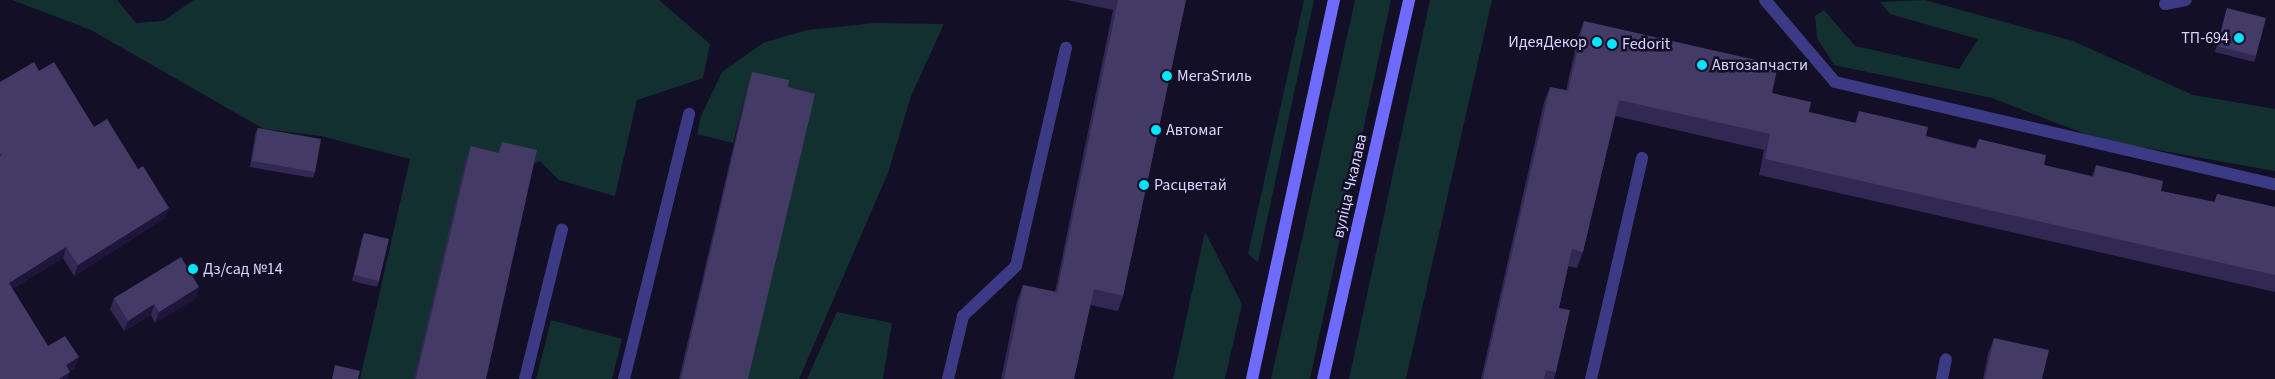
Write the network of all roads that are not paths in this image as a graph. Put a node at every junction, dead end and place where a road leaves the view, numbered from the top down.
1 (1334, 0) edge
2 (1409, 0) edge
3 (1765, 0) edge
4 (2186, 0) edge
5 (2165, 4) dead end
6 (1066, 48) dead end
7 (688, 114) dead end
8 (1642, 158) dead end
9 (2275, 184) edge
10 (562, 229) dead end
11 (1946, 359) dead end
12 (525, 379) edge
13 (624, 379) edge
14 (948, 379) edge
15 (1252, 379) edge
16 (1322, 379) edge
17 (1591, 379) edge
18 (1942, 379) edge

1 - 15 main road
2 - 16 main road, вуліца Чкалава
3 - 9 lane
4 - 5 lane
6 - 14 lane
7 - 13 lane
8 - 17 lane
10 - 12 lane
11 - 18 lane

